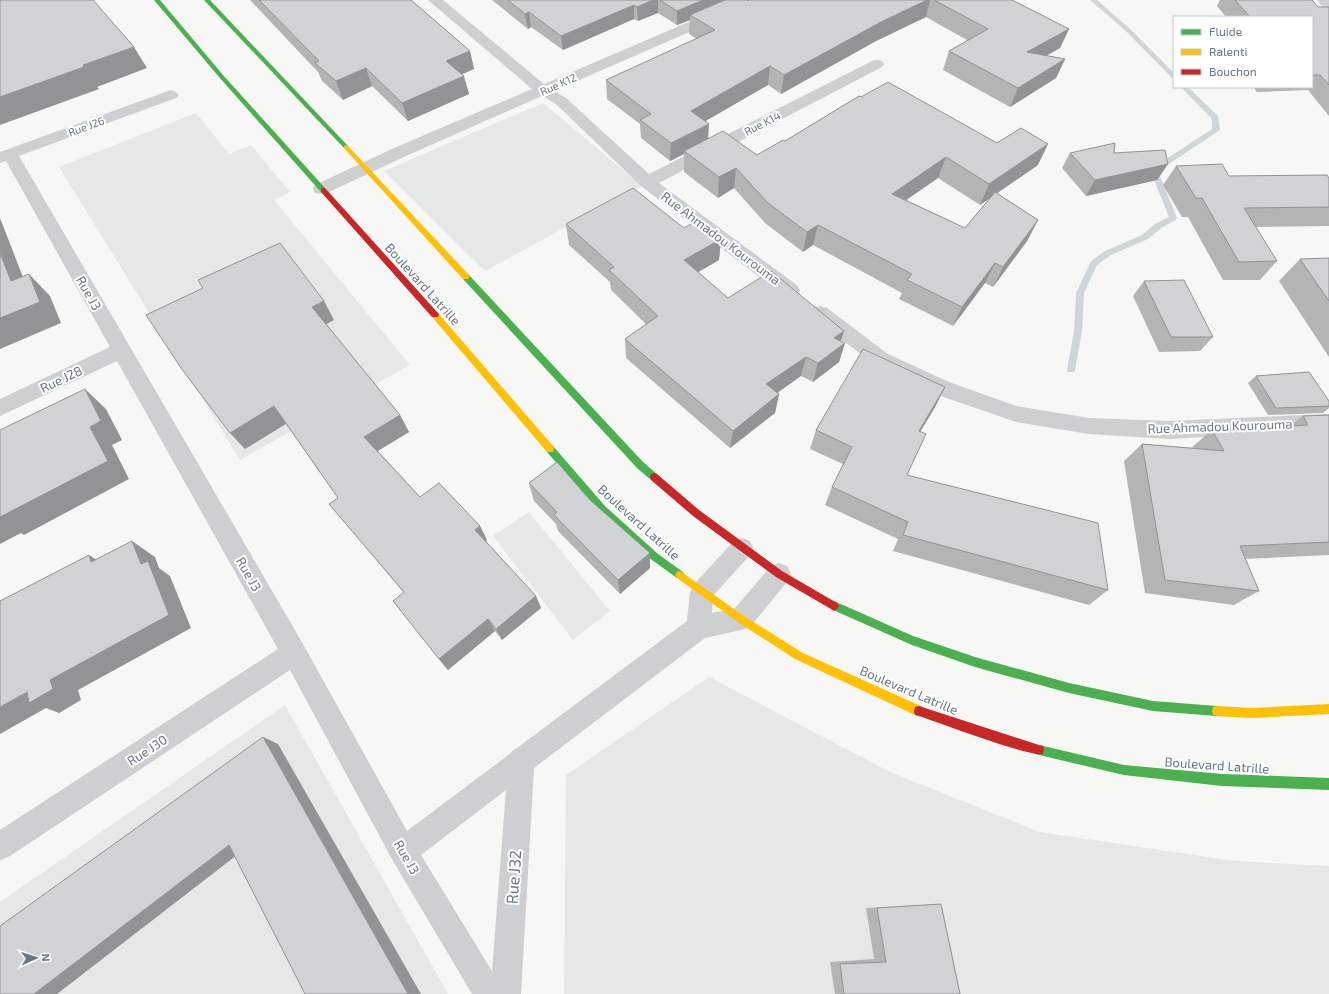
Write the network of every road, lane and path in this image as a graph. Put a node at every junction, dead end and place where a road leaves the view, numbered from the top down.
1 (157, 0) edge
2 (207, 0) edge
3 (435, 0) edge
4 (751, 0) edge
5 (1324, 0) edge
6 (1329, 6) edge
7 (877, 64) dead end
8 (543, 91) junction
9 (171, 95) dead end
10 (5, 156) edge
11 (365, 168) junction
12 (647, 182) junction
13 (321, 189) junction
14 (122, 350) junction
15 (0, 408) edge
16 (1329, 422) edge
17 (742, 548) junction
18 (779, 574) junction
19 (702, 592) junction
20 (741, 619) junction
21 (699, 627) junction
22 (294, 653) junction
23 (1329, 709) edge
24 (521, 760) junction
25 (1329, 784) edge
26 (0, 846) edge
27 (403, 851) junction
28 (489, 994) edge
29 (506, 994) edge

1 - 13 main road, Boulevard Latrille
2 - 11 main road
3 - 8 street, Rue Ahmadou Kourouma
4 - 8 street, Rue K12
5 - 6 street
7 - 12 street, Rue K14
8 - 11 street, Rue K12
8 - 12 street, Rue Ahmadou Kourouma
9 - 10 street, Rue J26
10 - 14 street, Rue J3
11 - 13 street, Rue K12
11 - 17 main road
12 - 16 street, Rue Ahmadou Kourouma
13 - 19 main road, Boulevard Latrille
14 - 15 street, Rue J28
14 - 22 street, Rue J3
17 - 18 main road
17 - 19 street
18 - 20 street
18 - 23 main road
19 - 20 main road, Boulevard Latrille
19 - 21 street
20 - 21 street
20 - 25 main road, Boulevard Latrille
21 - 24 street
22 - 26 street, Rue J30
22 - 27 street, Rue J3
24 - 27 street
24 - 29 street, Rue J32
27 - 28 street, Rue J3

